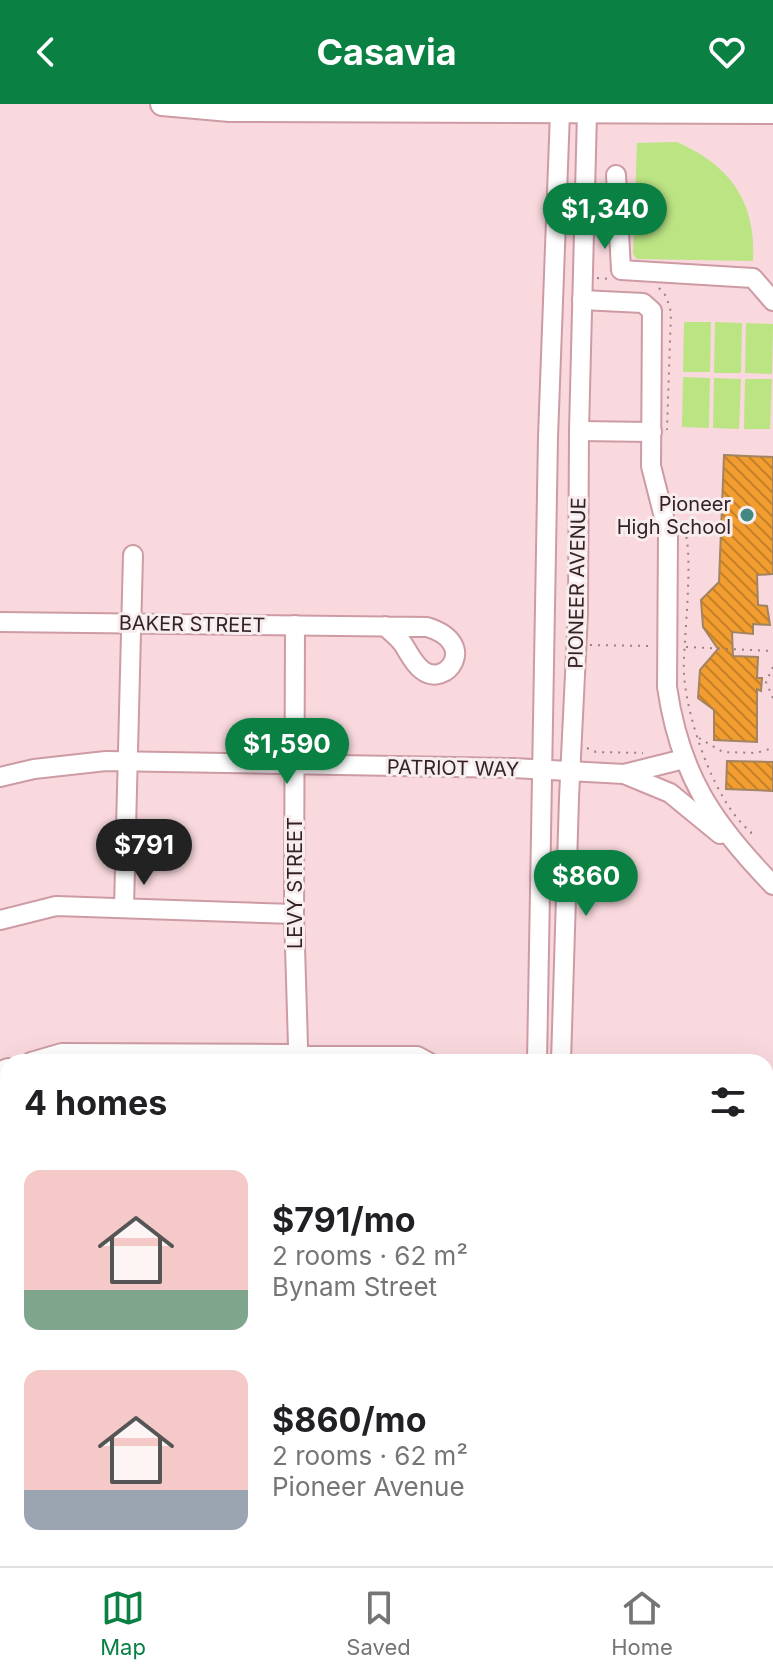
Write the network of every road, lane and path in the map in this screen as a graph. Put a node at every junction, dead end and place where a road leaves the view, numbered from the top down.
1 (162, 104) edge
2 (560, 108) edge
3 (587, 108) edge
4 (773, 112) edge
5 (616, 175) dead end
6 (582, 300) junction
7 (773, 301) edge
8 (579, 431) junction
9 (652, 432) junction
10 (677, 518) dead end
11 (133, 555) dead end
12 (0, 622) edge
13 (132, 623) junction
14 (295, 625) junction
15 (385, 626) dead end
16 (773, 667) edge
17 (766, 682) junction
18 (773, 682) edge
19 (773, 698) edge
20 (698, 738) junction
21 (587, 748) dead end
22 (773, 748) edge
23 (681, 751) junction
24 (649, 753) dead end
25 (127, 761) junction
26 (295, 765) junction
27 (543, 770) junction
28 (571, 771) junction
29 (624, 774) junction
30 (0, 777) edge
31 (732, 842) junction
32 (751, 847) dead end
33 (773, 885) edge
34 (124, 907) junction
35 (294, 914) junction
36 (0, 920) edge
37 (538, 1029) junction
38 (59, 1054) edge
39 (81, 1054) edge
40 (298, 1054) edge
41 (537, 1054) edge
42 (546, 1054) edge
43 (561, 1054) edge

1 - 2 main road
2 - 3 main road
2 - 27 street, PIONEER AVENUE
3 - 4 main road
3 - 6 street, PIONEER AVENUE
5 - 7 street
6 - 8 street, PIONEER AVENUE
6 - 9 street
8 - 9 street
8 - 28 street, PIONEER AVENUE
9 - 23 street
10 - 20 path
11 - 13 street
12 - 13 street, BAKER STREET
13 - 14 street, BAKER STREET
13 - 25 street
14 - 15 street, BAKER STREET
14 - 26 street, LEVY STREET
16 - 17 path
17 - 18 path
17 - 19 path
20 - 22 path
20 - 23 path
20 - 32 path
21 - 24 path
23 - 29 street
23 - 31 street
25 - 26 street, PATRIOT WAY
25 - 30 street, PATRIOT WAY
25 - 34 street
26 - 27 street, PATRIOT WAY
26 - 35 street, LEVY STREET
27 - 28 street, PATRIOT WAY
27 - 37 street, PIONEER AVENUE
28 - 29 street, PATRIOT WAY
28 - 43 street, PIONEER AVENUE
29 - 31 street
31 - 33 street
34 - 35 street
34 - 36 street
35 - 40 street, LEVY STREET
37 - 41 street, PIONEER AVENUE
37 - 42 street
38 - 39 street

